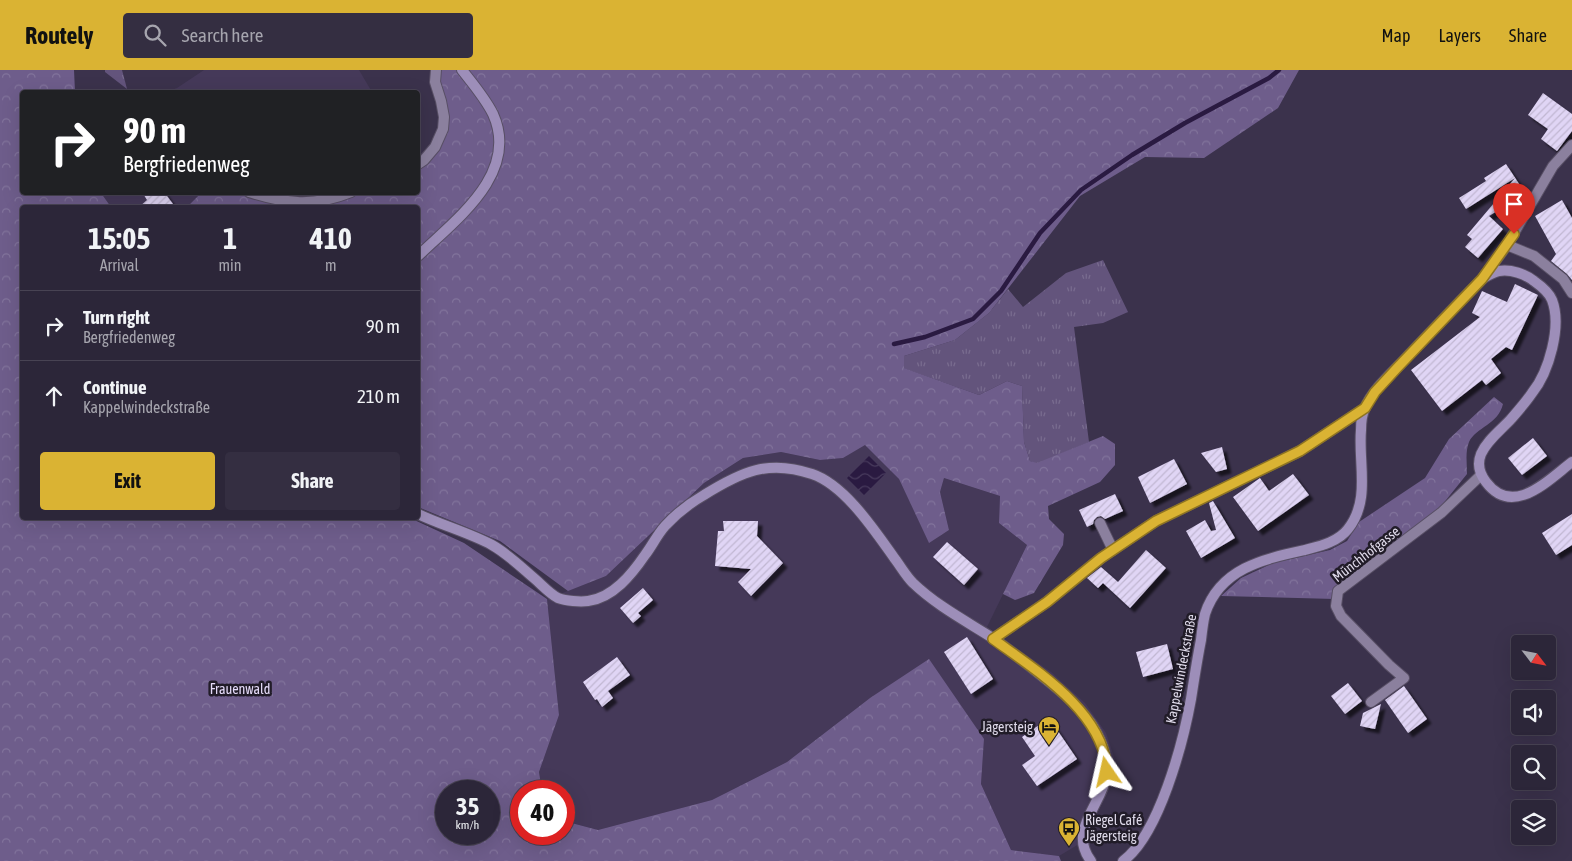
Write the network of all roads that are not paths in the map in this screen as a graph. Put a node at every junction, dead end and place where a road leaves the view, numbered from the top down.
1 (436, 70) edge
2 (462, 70) edge
3 (1572, 145) edge
4 (420, 163) edge
5 (259, 195) edge
6 (344, 195) edge
7 (1507, 245) junction
8 (420, 254) edge
9 (1482, 279) junction
10 (1572, 293) edge
11 (1365, 408) junction
12 (1572, 462) edge
13 (1481, 476) junction
14 (420, 515) edge
15 (1100, 523) dead end
16 (1113, 550) junction
17 (993, 639) junction
18 (1371, 702) dead end
19 (1091, 861) edge
20 (1123, 861) edge

1 - 4 street
2 - 8 street
3 - 7 street
5 - 6 street
7 - 9 street
7 - 10 street
9 - 11 street, Kappelwindeckstraße
9 - 13 street, Kappelwindeckstraße
11 - 16 street
11 - 20 street, Kappelwindeckstraße
12 - 13 street
13 - 18 street, Münchhofgasse
14 - 17 street
15 - 16 street
16 - 17 street
17 - 19 street

